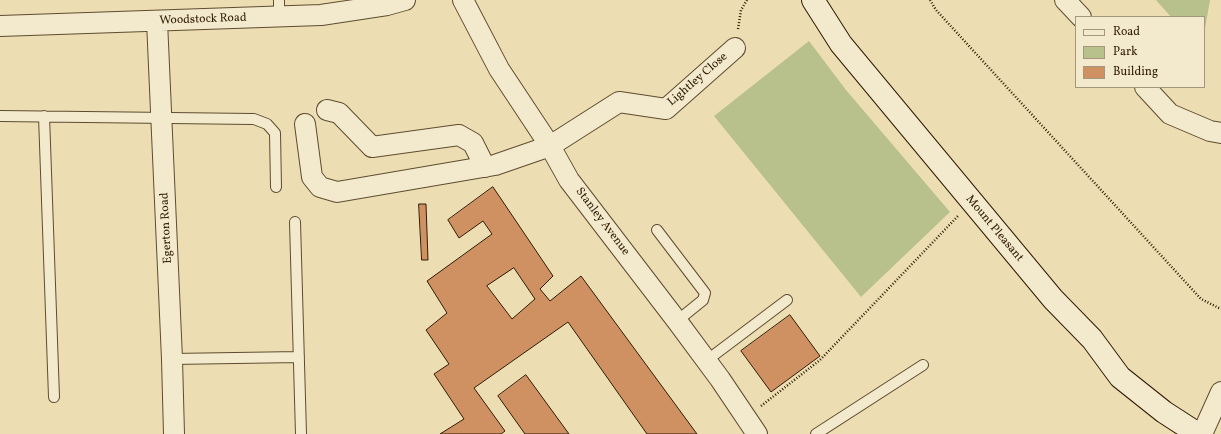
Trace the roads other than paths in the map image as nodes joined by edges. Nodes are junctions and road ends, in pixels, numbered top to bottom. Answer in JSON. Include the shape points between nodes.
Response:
{"nodes":[{"id":1,"x":463,"y":0,"type":"edge"},
{"id":2,"x":813,"y":0,"type":"edge"},
{"id":3,"x":1065,"y":0,"type":"edge"},
{"id":4,"x":393,"y":2,"type":"edge"},
{"id":5,"x":279,"y":8,"type":"edge"},
{"id":6,"x":1080,"y":16,"type":"edge"},
{"id":7,"x":157,"y":21,"type":"junction"},
{"id":8,"x":0,"y":26,"type":"edge"},
{"id":9,"x":735,"y":48,"type":"road end"},
{"id":10,"x":1146,"y":88,"type":"edge"},
{"id":11,"x":327,"y":110,"type":"dead end"},
{"id":12,"x":0,"y":116,"type":"edge"},
{"id":13,"x":44,"y":116,"type":"junction"},
{"id":14,"x":162,"y":117,"type":"junction"},
{"id":15,"x":305,"y":124,"type":"dead end"},
{"id":16,"x":1221,"y":132,"type":"edge"},
{"id":17,"x":550,"y":146,"type":"junction"},
{"id":18,"x":485,"y":167,"type":"junction"},
{"id":19,"x":276,"y":187,"type":"dead end"},
{"id":20,"x":295,"y":222,"type":"dead end"},
{"id":21,"x":658,"y":230,"type":"dead end"},
{"id":22,"x":787,"y":300,"type":"dead end"},
{"id":23,"x":677,"y":321,"type":"junction"},
{"id":24,"x":299,"y":357,"type":"junction"},
{"id":25,"x":172,"y":359,"type":"junction"},
{"id":26,"x":706,"y":361,"type":"junction"},
{"id":27,"x":923,"y":366,"type":"dead end"},
{"id":28,"x":1221,"y":392,"type":"edge"},
{"id":29,"x":54,"y":397,"type":"dead end"},
{"id":30,"x":174,"y":434,"type":"edge"},
{"id":31,"x":301,"y":434,"type":"edge"},
{"id":32,"x":757,"y":434,"type":"edge"},
{"id":33,"x":816,"y":434,"type":"edge"},
{"id":34,"x":1198,"y":434,"type":"edge"},
{"id":35,"x":1202,"y":434,"type":"edge"}],
"edges":[{"from":1,"to":17,"type":"street","name":"Stanley Avenue","via":[[499,69]]},
{"from":2,"to":34,"type":"street","name":"Mount Pleasant","via":[[840,44],[1053,299],[1092,339],[1120,377],[1164,412]]},
{"from":3,"to":6,"type":"street"},
{"from":4,"to":5,"type":"street","name":"Woodstock Road","via":[[320,15]]},
{"from":5,"to":7,"type":"street","name":"Woodstock Road"},
{"from":7,"to":8,"type":"street","name":"Woodstock Road"},
{"from":7,"to":14,"type":"street","name":"Egerton Road"},
{"from":9,"to":17,"type":"street","name":"Lightley Close","via":[[666,109],[619,102]]},
{"from":10,"to":16,"type":"street","via":[[1170,114],[1210,131]]},
{"from":11,"to":18,"type":"street","via":[[339,113],[372,147],[459,135],[473,143]]},
{"from":12,"to":13,"type":"lane"},
{"from":13,"to":14,"type":"lane"},
{"from":13,"to":29,"type":"lane"},
{"from":14,"to":19,"type":"lane","via":[[254,119],[267,124],[275,133]]},
{"from":14,"to":25,"type":"street","name":"Egerton Road"},
{"from":15,"to":18,"type":"street","name":"Lightley Close","via":[[312,177],[320,187],[337,192]]},
{"from":17,"to":18,"type":"street","name":"Lightley Close"},
{"from":17,"to":23,"type":"street","name":"Stanley Avenue","via":[[569,180]]},
{"from":20,"to":24,"type":"lane"},
{"from":21,"to":23,"type":"lane","via":[[705,294],[703,300]]},
{"from":22,"to":26,"type":"lane"},
{"from":23,"to":26,"type":"street","name":"Stanley Avenue"},
{"from":24,"to":25,"type":"lane"},
{"from":24,"to":31,"type":"lane"},
{"from":25,"to":30,"type":"street","name":"Egerton Road"},
{"from":26,"to":32,"type":"street","name":"Stanley Avenue"},
{"from":27,"to":33,"type":"lane"},
{"from":28,"to":35,"type":"street"}]}
